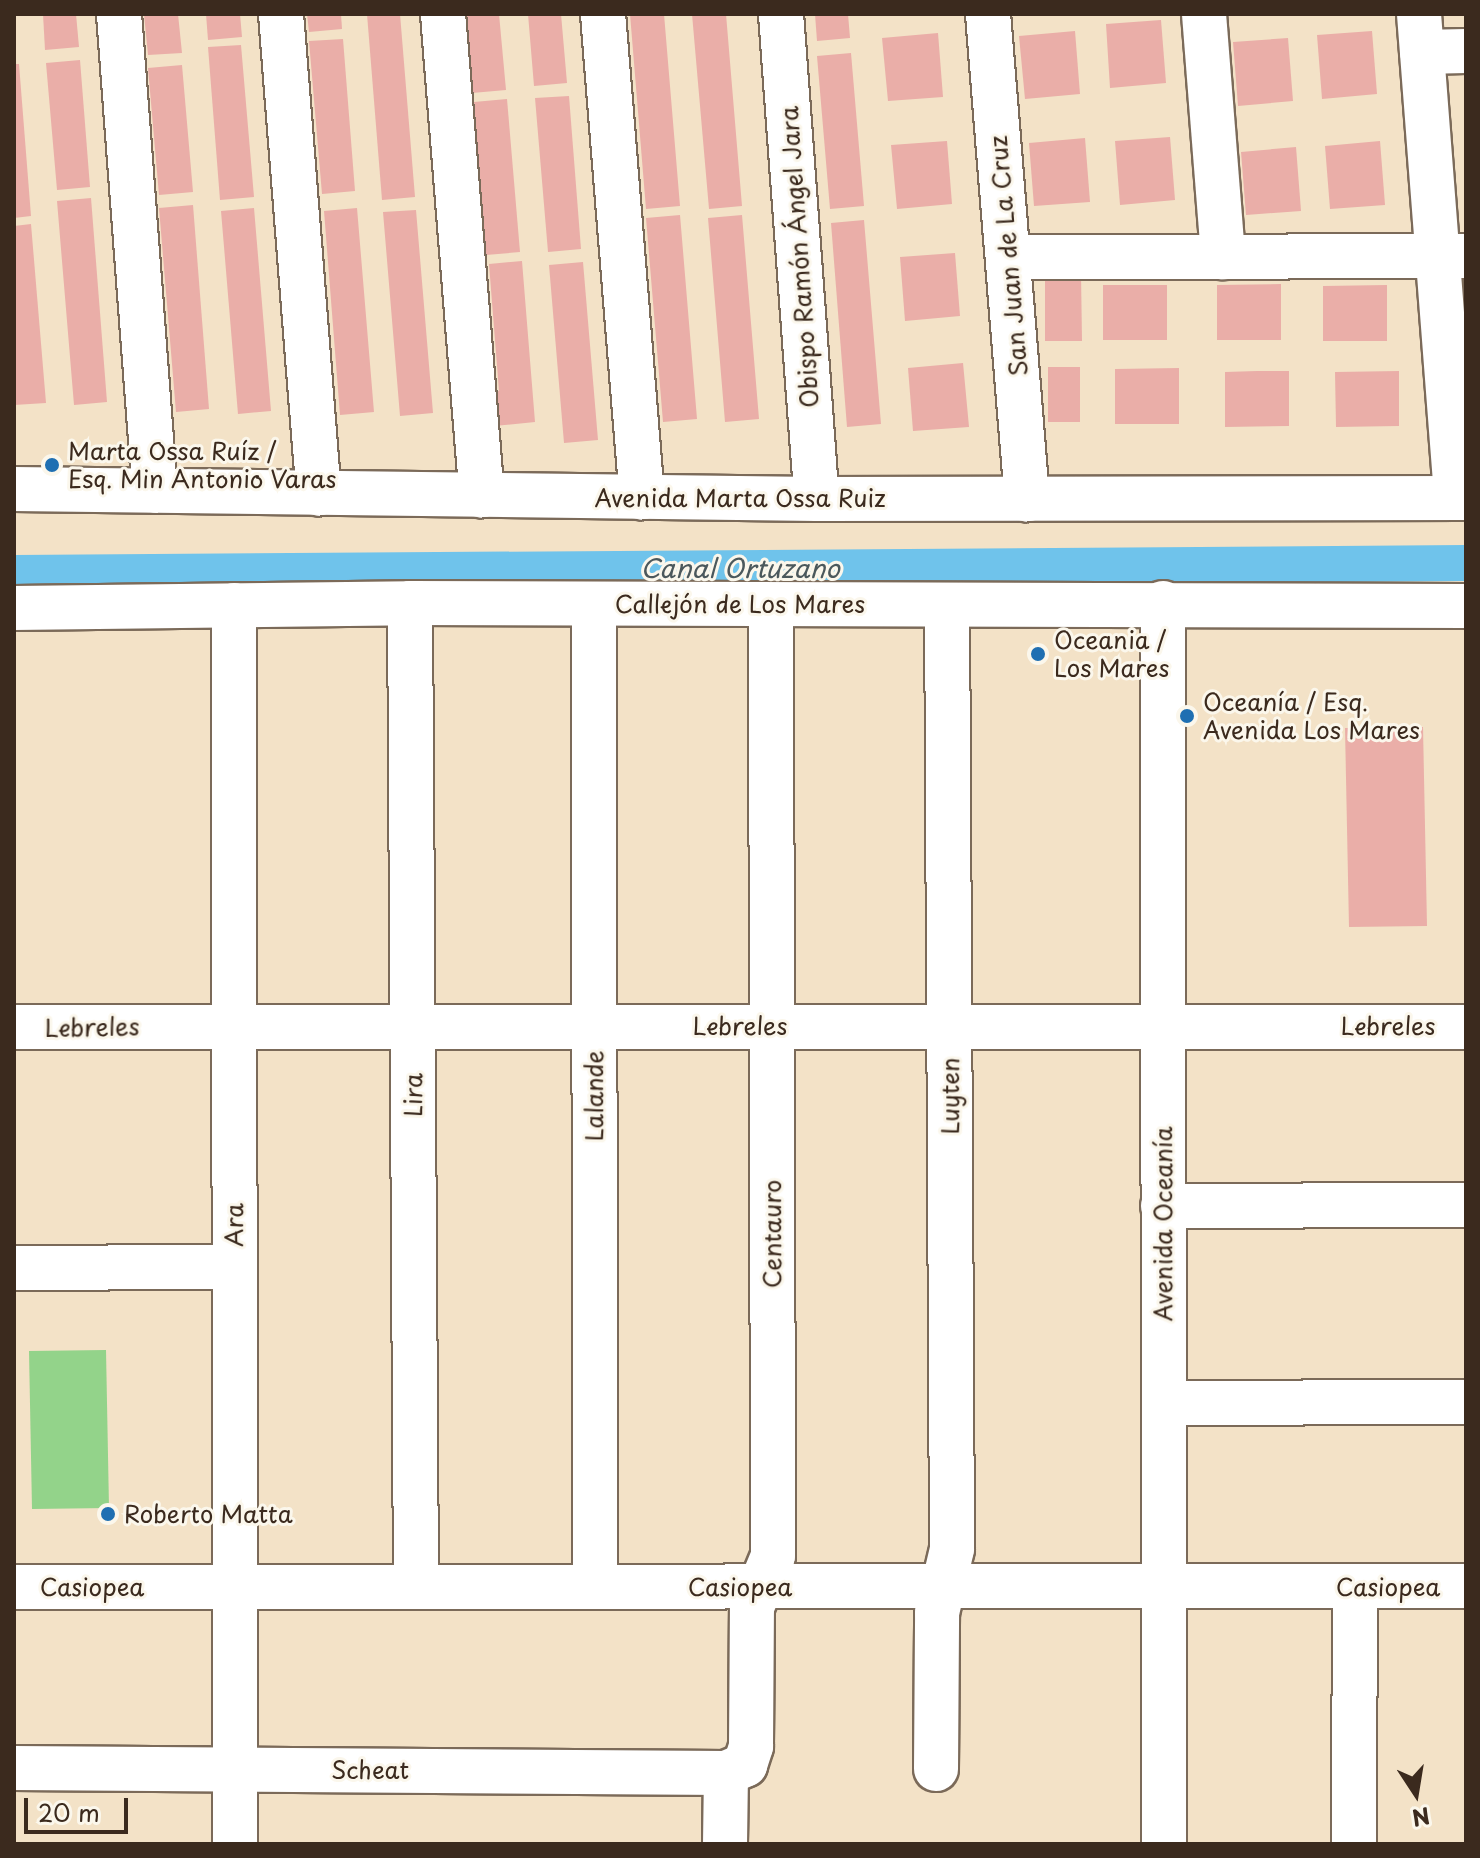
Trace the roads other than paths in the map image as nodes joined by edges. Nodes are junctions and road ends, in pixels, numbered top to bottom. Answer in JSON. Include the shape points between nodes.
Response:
{"nodes":[{"id":1,"x":119,"y":14,"type":"edge"},
{"id":2,"x":281,"y":14,"type":"edge"},
{"id":3,"x":443,"y":14,"type":"edge"},
{"id":4,"x":603,"y":14,"type":"edge"},
{"id":5,"x":781,"y":14,"type":"edge"},
{"id":6,"x":988,"y":14,"type":"edge"},
{"id":7,"x":1204,"y":14,"type":"edge"},
{"id":8,"x":1420,"y":33,"type":"edge"},
{"id":9,"x":1466,"y":51,"type":"edge"},
{"id":10,"x":1452,"y":256,"type":"edge"},
{"id":11,"x":1008,"y":257,"type":"junction"},
{"id":12,"x":1223,"y":257,"type":"junction"},
{"id":13,"x":14,"y":489,"type":"edge"},
{"id":14,"x":155,"y":491,"type":"junction"},
{"id":15,"x":319,"y":493,"type":"junction"},
{"id":16,"x":482,"y":495,"type":"junction"},
{"id":17,"x":642,"y":497,"type":"junction"},
{"id":18,"x":1461,"y":498,"type":"edge"},
{"id":19,"x":817,"y":499,"type":"junction"},
{"id":20,"x":1027,"y":499,"type":"junction"},
{"id":21,"x":410,"y":603,"type":"junction"},
{"id":22,"x":1163,"y":603,"type":"junction"},
{"id":23,"x":594,"y":604,"type":"junction"},
{"id":24,"x":234,"y":605,"type":"junction"},
{"id":25,"x":771,"y":605,"type":"junction"},
{"id":26,"x":947,"y":605,"type":"junction"},
{"id":27,"x":1466,"y":606,"type":"edge"},
{"id":28,"x":14,"y":608,"type":"edge"},
{"id":29,"x":234,"y":1025,"type":"junction"},
{"id":30,"x":413,"y":1026,"type":"junction"},
{"id":31,"x":594,"y":1026,"type":"junction"},
{"id":32,"x":772,"y":1026,"type":"junction"},
{"id":33,"x":950,"y":1026,"type":"junction"},
{"id":34,"x":1163,"y":1026,"type":"junction"},
{"id":35,"x":14,"y":1027,"type":"edge"},
{"id":36,"x":1466,"y":1027,"type":"edge"},
{"id":37,"x":1466,"y":1205,"type":"edge"},
{"id":38,"x":1163,"y":1206,"type":"junction"},
{"id":39,"x":234,"y":1267,"type":"junction"},
{"id":40,"x":14,"y":1268,"type":"edge"},
{"id":41,"x":1466,"y":1402,"type":"edge"},
{"id":42,"x":1164,"y":1403,"type":"junction"},
{"id":43,"x":1466,"y":1586,"type":"edge"},
{"id":44,"x":14,"y":1587,"type":"edge"},
{"id":45,"x":234,"y":1587,"type":"junction"},
{"id":46,"x":416,"y":1587,"type":"junction"},
{"id":47,"x":595,"y":1587,"type":"junction"},
{"id":48,"x":762,"y":1587,"type":"junction"},
{"id":49,"x":945,"y":1587,"type":"junction"},
{"id":50,"x":1164,"y":1587,"type":"junction"},
{"id":51,"x":1355,"y":1587,"type":"junction"},
{"id":52,"x":14,"y":1768,"type":"edge"},
{"id":53,"x":936,"y":1769,"type":"dead end"},
{"id":54,"x":235,"y":1770,"type":"junction"},
{"id":55,"x":726,"y":1773,"type":"junction"},
{"id":56,"x":235,"y":1844,"type":"edge"},
{"id":57,"x":725,"y":1844,"type":"edge"},
{"id":58,"x":1164,"y":1844,"type":"edge"},
{"id":59,"x":1354,"y":1844,"type":"edge"}],
"edges":[{"from":1,"to":14,"type":"street"},
{"from":2,"to":15,"type":"street"},
{"from":3,"to":16,"type":"street"},
{"from":4,"to":17,"type":"street"},
{"from":5,"to":19,"type":"street","name":"Obispo Ramón Ángel Jara"},
{"from":6,"to":11,"type":"street","name":"San Juan de La Cruz"},
{"from":7,"to":12,"type":"street"},
{"from":8,"to":9,"type":"street"},
{"from":8,"to":10,"type":"street"},
{"from":10,"to":12,"type":"street"},
{"from":10,"to":18,"type":"street"},
{"from":11,"to":12,"type":"street"},
{"from":11,"to":20,"type":"street","name":"San Juan de La Cruz"},
{"from":13,"to":14,"type":"street","name":"Avenida Marta Ossa Ruiz"},
{"from":14,"to":15,"type":"street","name":"Avenida Marta Ossa Ruiz"},
{"from":15,"to":16,"type":"street","name":"Avenida Marta Ossa Ruiz"},
{"from":16,"to":17,"type":"street","name":"Avenida Marta Ossa Ruiz"},
{"from":17,"to":19,"type":"street","name":"Avenida Marta Ossa Ruiz"},
{"from":18,"to":20,"type":"street","name":"Avenida Marta Ossa Ruiz"},
{"from":19,"to":20,"type":"street","name":"Avenida Marta Ossa Ruiz"},
{"from":21,"to":23,"type":"street","name":"Callejón de Los Mares"},
{"from":21,"to":24,"type":"street","name":"Callejón de Los Mares"},
{"from":21,"to":30,"type":"street","name":"Lira"},
{"from":22,"to":26,"type":"street","name":"Callejón de Los Mares"},
{"from":22,"to":27,"type":"street","name":"Callejón de Los Mares"},
{"from":22,"to":34,"type":"street","name":"Avenida Oceanía"},
{"from":23,"to":25,"type":"street","name":"Callejón de Los Mares"},
{"from":23,"to":31,"type":"street","name":"Lalande"},
{"from":24,"to":28,"type":"street","name":"Callejón de Los Mares"},
{"from":24,"to":29,"type":"street","name":"Ara"},
{"from":25,"to":26,"type":"street","name":"Callejón de Los Mares"},
{"from":25,"to":32,"type":"street","name":"Centauro"},
{"from":26,"to":33,"type":"street","name":"Luyten"},
{"from":29,"to":30,"type":"street","name":"Lebreles"},
{"from":29,"to":35,"type":"street","name":"Lebreles"},
{"from":29,"to":39,"type":"street","name":"Ara"},
{"from":30,"to":31,"type":"street","name":"Lebreles"},
{"from":30,"to":46,"type":"street","name":"Lira"},
{"from":31,"to":32,"type":"street","name":"Lebreles"},
{"from":31,"to":47,"type":"street","name":"Lalande"},
{"from":32,"to":33,"type":"street","name":"Lebreles"},
{"from":32,"to":48,"type":"street","name":"Centauro","via":[[773,1556]]},
{"from":33,"to":34,"type":"street","name":"Lebreles"},
{"from":33,"to":49,"type":"street","name":"Luyten","via":[[952,1549]]},
{"from":34,"to":36,"type":"street","name":"Lebreles"},
{"from":34,"to":38,"type":"street","name":"Avenida Oceanía"},
{"from":37,"to":38,"type":"street"},
{"from":38,"to":42,"type":"street","name":"Avenida Oceanía"},
{"from":39,"to":40,"type":"street"},
{"from":39,"to":45,"type":"street","name":"Ara"},
{"from":41,"to":42,"type":"street"},
{"from":42,"to":50,"type":"street","name":"Avenida Oceanía"},
{"from":43,"to":51,"type":"street","name":"Casiopea"},
{"from":44,"to":45,"type":"street","name":"Casiopea"},
{"from":45,"to":46,"type":"street","name":"Casiopea"},
{"from":45,"to":54,"type":"street","name":"Ara"},
{"from":46,"to":47,"type":"street","name":"Casiopea"},
{"from":47,"to":48,"type":"street","name":"Casiopea"},
{"from":48,"to":49,"type":"street","name":"Casiopea"},
{"from":48,"to":55,"type":"street","name":"Centauro","via":[[752,1607],[750,1756],[736,1771]]},
{"from":49,"to":50,"type":"street","name":"Casiopea"},
{"from":49,"to":53,"type":"street","name":"Luyten","via":[[937,1613]]},
{"from":50,"to":51,"type":"street","name":"Casiopea"},
{"from":50,"to":58,"type":"street","name":"Avenida Oceanía"},
{"from":51,"to":59,"type":"street"},
{"from":52,"to":54,"type":"street","name":"Scheat"},
{"from":54,"to":55,"type":"street","name":"Scheat"},
{"from":54,"to":56,"type":"street","name":"Ara"},
{"from":55,"to":57,"type":"street"}]}
